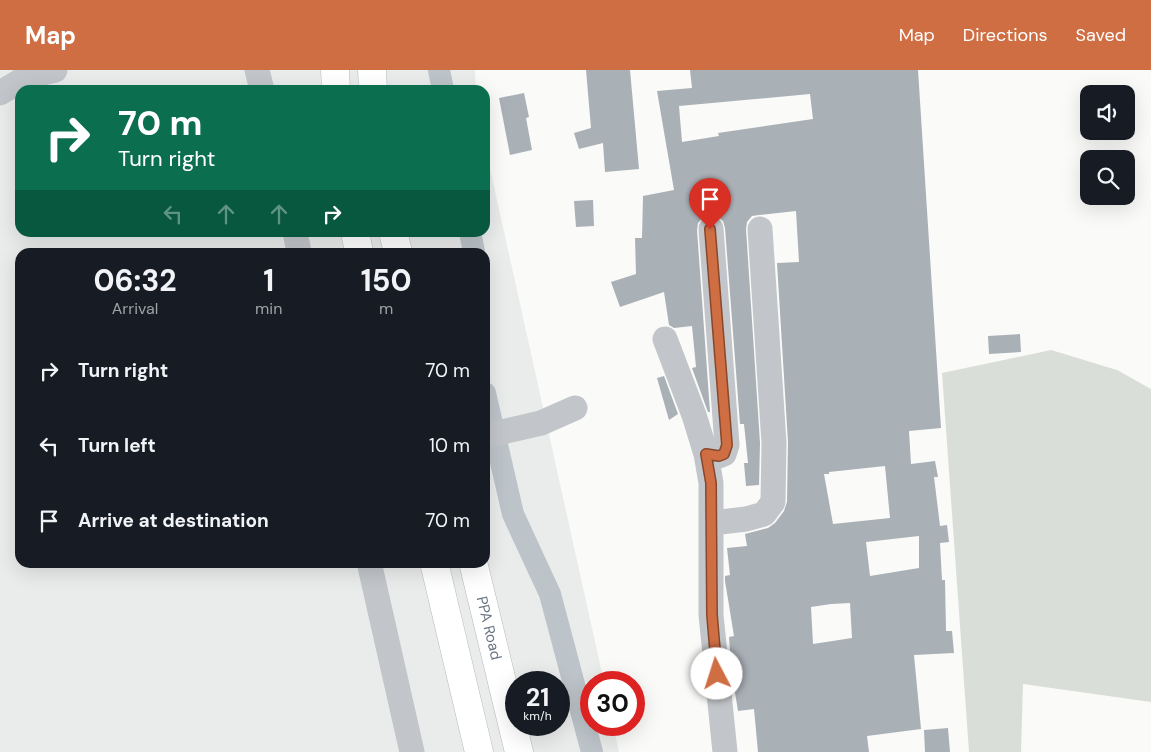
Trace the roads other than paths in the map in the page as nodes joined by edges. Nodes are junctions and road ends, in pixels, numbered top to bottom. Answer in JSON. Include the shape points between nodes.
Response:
{"nodes":[{"id":1,"x":55,"y":70,"type":"edge"},
{"id":2,"x":257,"y":70,"type":"edge"},
{"id":3,"x":335,"y":70,"type":"edge"},
{"id":4,"x":372,"y":70,"type":"edge"},
{"id":5,"x":261,"y":85,"type":"edge"},
{"id":6,"x":336,"y":85,"type":"edge"},
{"id":7,"x":373,"y":85,"type":"edge"},
{"id":8,"x":0,"y":93,"type":"edge"},
{"id":9,"x":710,"y":229,"type":"dead end"},
{"id":10,"x":760,"y":229,"type":"dead end"},
{"id":11,"x":665,"y":339,"type":"dead end"},
{"id":12,"x":575,"y":408,"type":"dead end"},
{"id":13,"x":490,"y":435,"type":"edge"},
{"id":14,"x":706,"y":454,"type":"junction"},
{"id":15,"x":712,"y":523,"type":"junction"},
{"id":16,"x":370,"y":568,"type":"edge"},
{"id":17,"x":435,"y":568,"type":"edge"},
{"id":18,"x":474,"y":568,"type":"edge"},
{"id":19,"x":412,"y":752,"type":"edge"},
{"id":20,"x":479,"y":752,"type":"edge"},
{"id":21,"x":519,"y":752,"type":"edge"},
{"id":22,"x":725,"y":752,"type":"edge"}],
"edges":[{"from":1,"to":8,"type":"street","via":[[26,77]]},
{"from":2,"to":5,"type":"street"},
{"from":3,"to":6,"type":"highway"},
{"from":4,"to":7,"type":"highway"},
{"from":9,"to":14,"type":"street","via":[[727,445],[724,454]]},
{"from":10,"to":15,"type":"street","via":[[774,442],[773,502],[764,514],[746,520]]},
{"from":11,"to":14,"type":"street"},
{"from":12,"to":13,"type":"street","via":[[541,423]]},
{"from":14,"to":15,"type":"street"},
{"from":15,"to":22,"type":"street","via":[[712,615]]},
{"from":16,"to":19,"type":"street"},
{"from":17,"to":20,"type":"highway"},
{"from":18,"to":21,"type":"highway","name":"PPA Road"}]}
